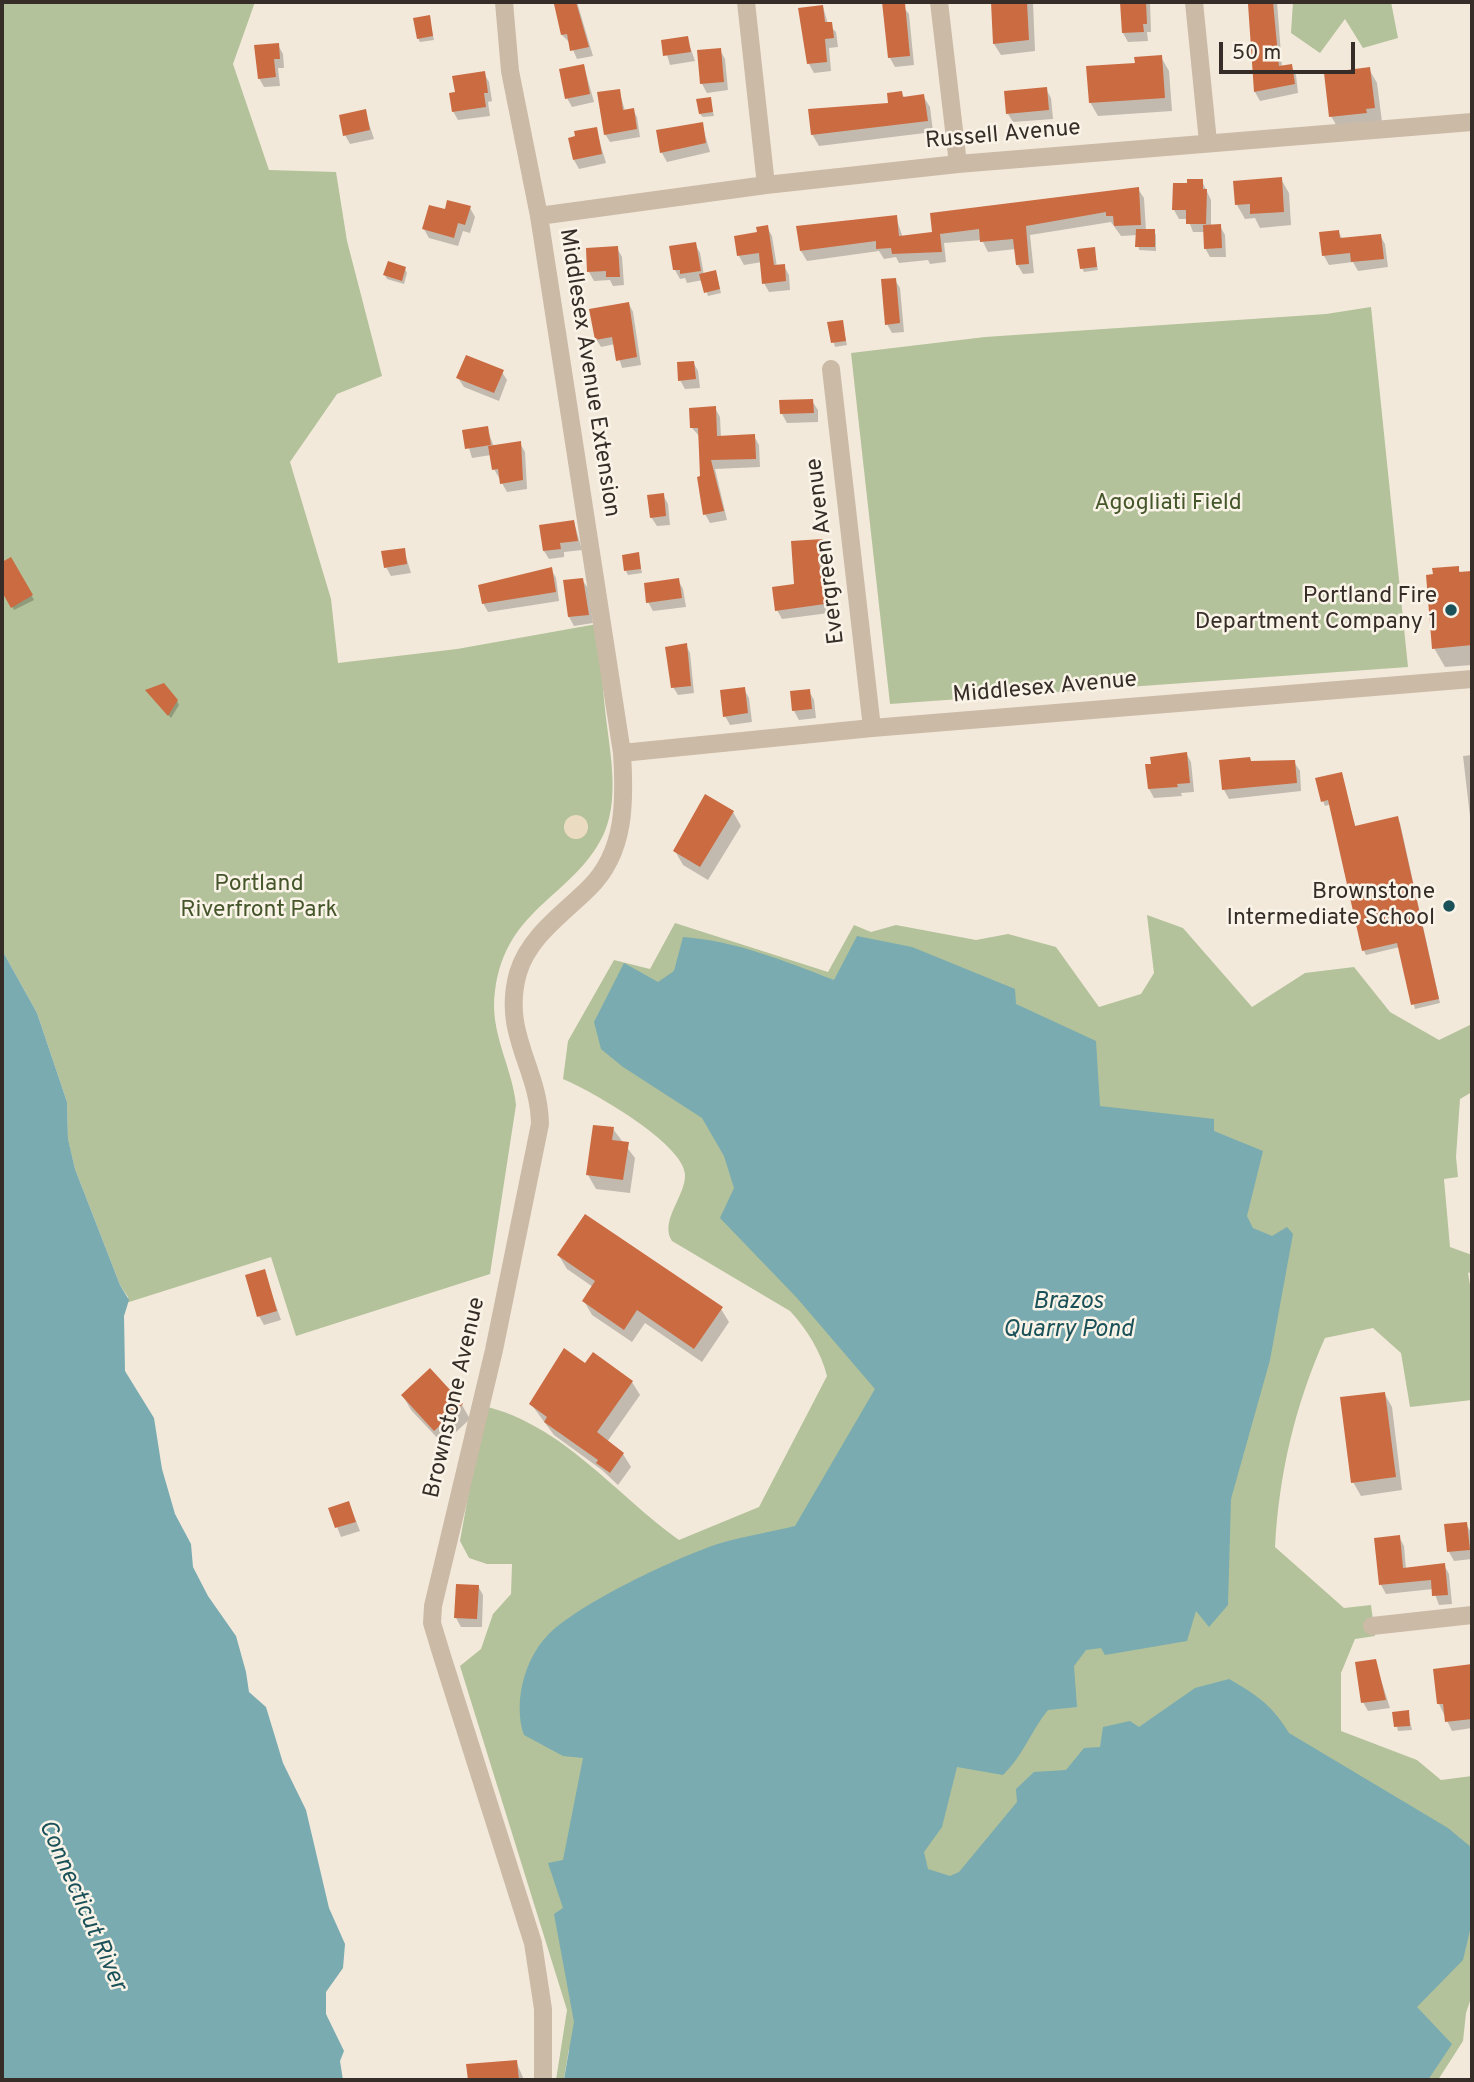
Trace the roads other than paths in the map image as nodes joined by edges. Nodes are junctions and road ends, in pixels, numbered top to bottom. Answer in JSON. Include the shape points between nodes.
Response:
{"nodes":[{"id":1,"x":505,"y":2,"type":"edge"},
{"id":2,"x":746,"y":2,"type":"edge"},
{"id":3,"x":939,"y":2,"type":"edge"},
{"id":4,"x":1194,"y":2,"type":"edge"},
{"id":5,"x":1472,"y":122,"type":"edge"},
{"id":6,"x":1208,"y":142,"type":"junction"},
{"id":7,"x":958,"y":164,"type":"junction"},
{"id":8,"x":766,"y":185,"type":"junction"},
{"id":9,"x":540,"y":216,"type":"junction"},
{"id":10,"x":831,"y":369,"type":"dead end"},
{"id":11,"x":1472,"y":679,"type":"edge"},
{"id":12,"x":872,"y":728,"type":"junction"},
{"id":13,"x":622,"y":753,"type":"junction"},
{"id":14,"x":1472,"y":1615,"type":"edge"},
{"id":15,"x":1372,"y":1626,"type":"dead end"},
{"id":16,"x":543,"y":2080,"type":"edge"}],
"edges":[{"from":1,"to":9,"type":"street","name":"Middlesex Avenue Extension","via":[[510,71]]},
{"from":2,"to":8,"type":"street"},
{"from":3,"to":7,"type":"street"},
{"from":4,"to":6,"type":"street"},
{"from":5,"to":6,"type":"street","name":"Russell Avenue"},
{"from":6,"to":7,"type":"street","name":"Russell Avenue"},
{"from":7,"to":8,"type":"street","name":"Russell Avenue"},
{"from":8,"to":9,"type":"street","name":"Russell Avenue"},
{"from":9,"to":13,"type":"street","name":"Middlesex Avenue Extension"},
{"from":10,"to":12,"type":"street","name":"Evergreen Avenue"},
{"from":11,"to":12,"type":"street","name":"Middlesex Avenue"},
{"from":12,"to":13,"type":"street","name":"Middlesex Avenue"},
{"from":13,"to":16,"type":"street","name":"Brownstone Avenue","via":[[625,800],[610,858],[596,881],[544,931],[518,973],[514,1027],[538,1096],[540,1124],[494,1350],[433,1606],[432,1623],[533,1943],[543,2010]]},
{"from":14,"to":15,"type":"street"}]}
